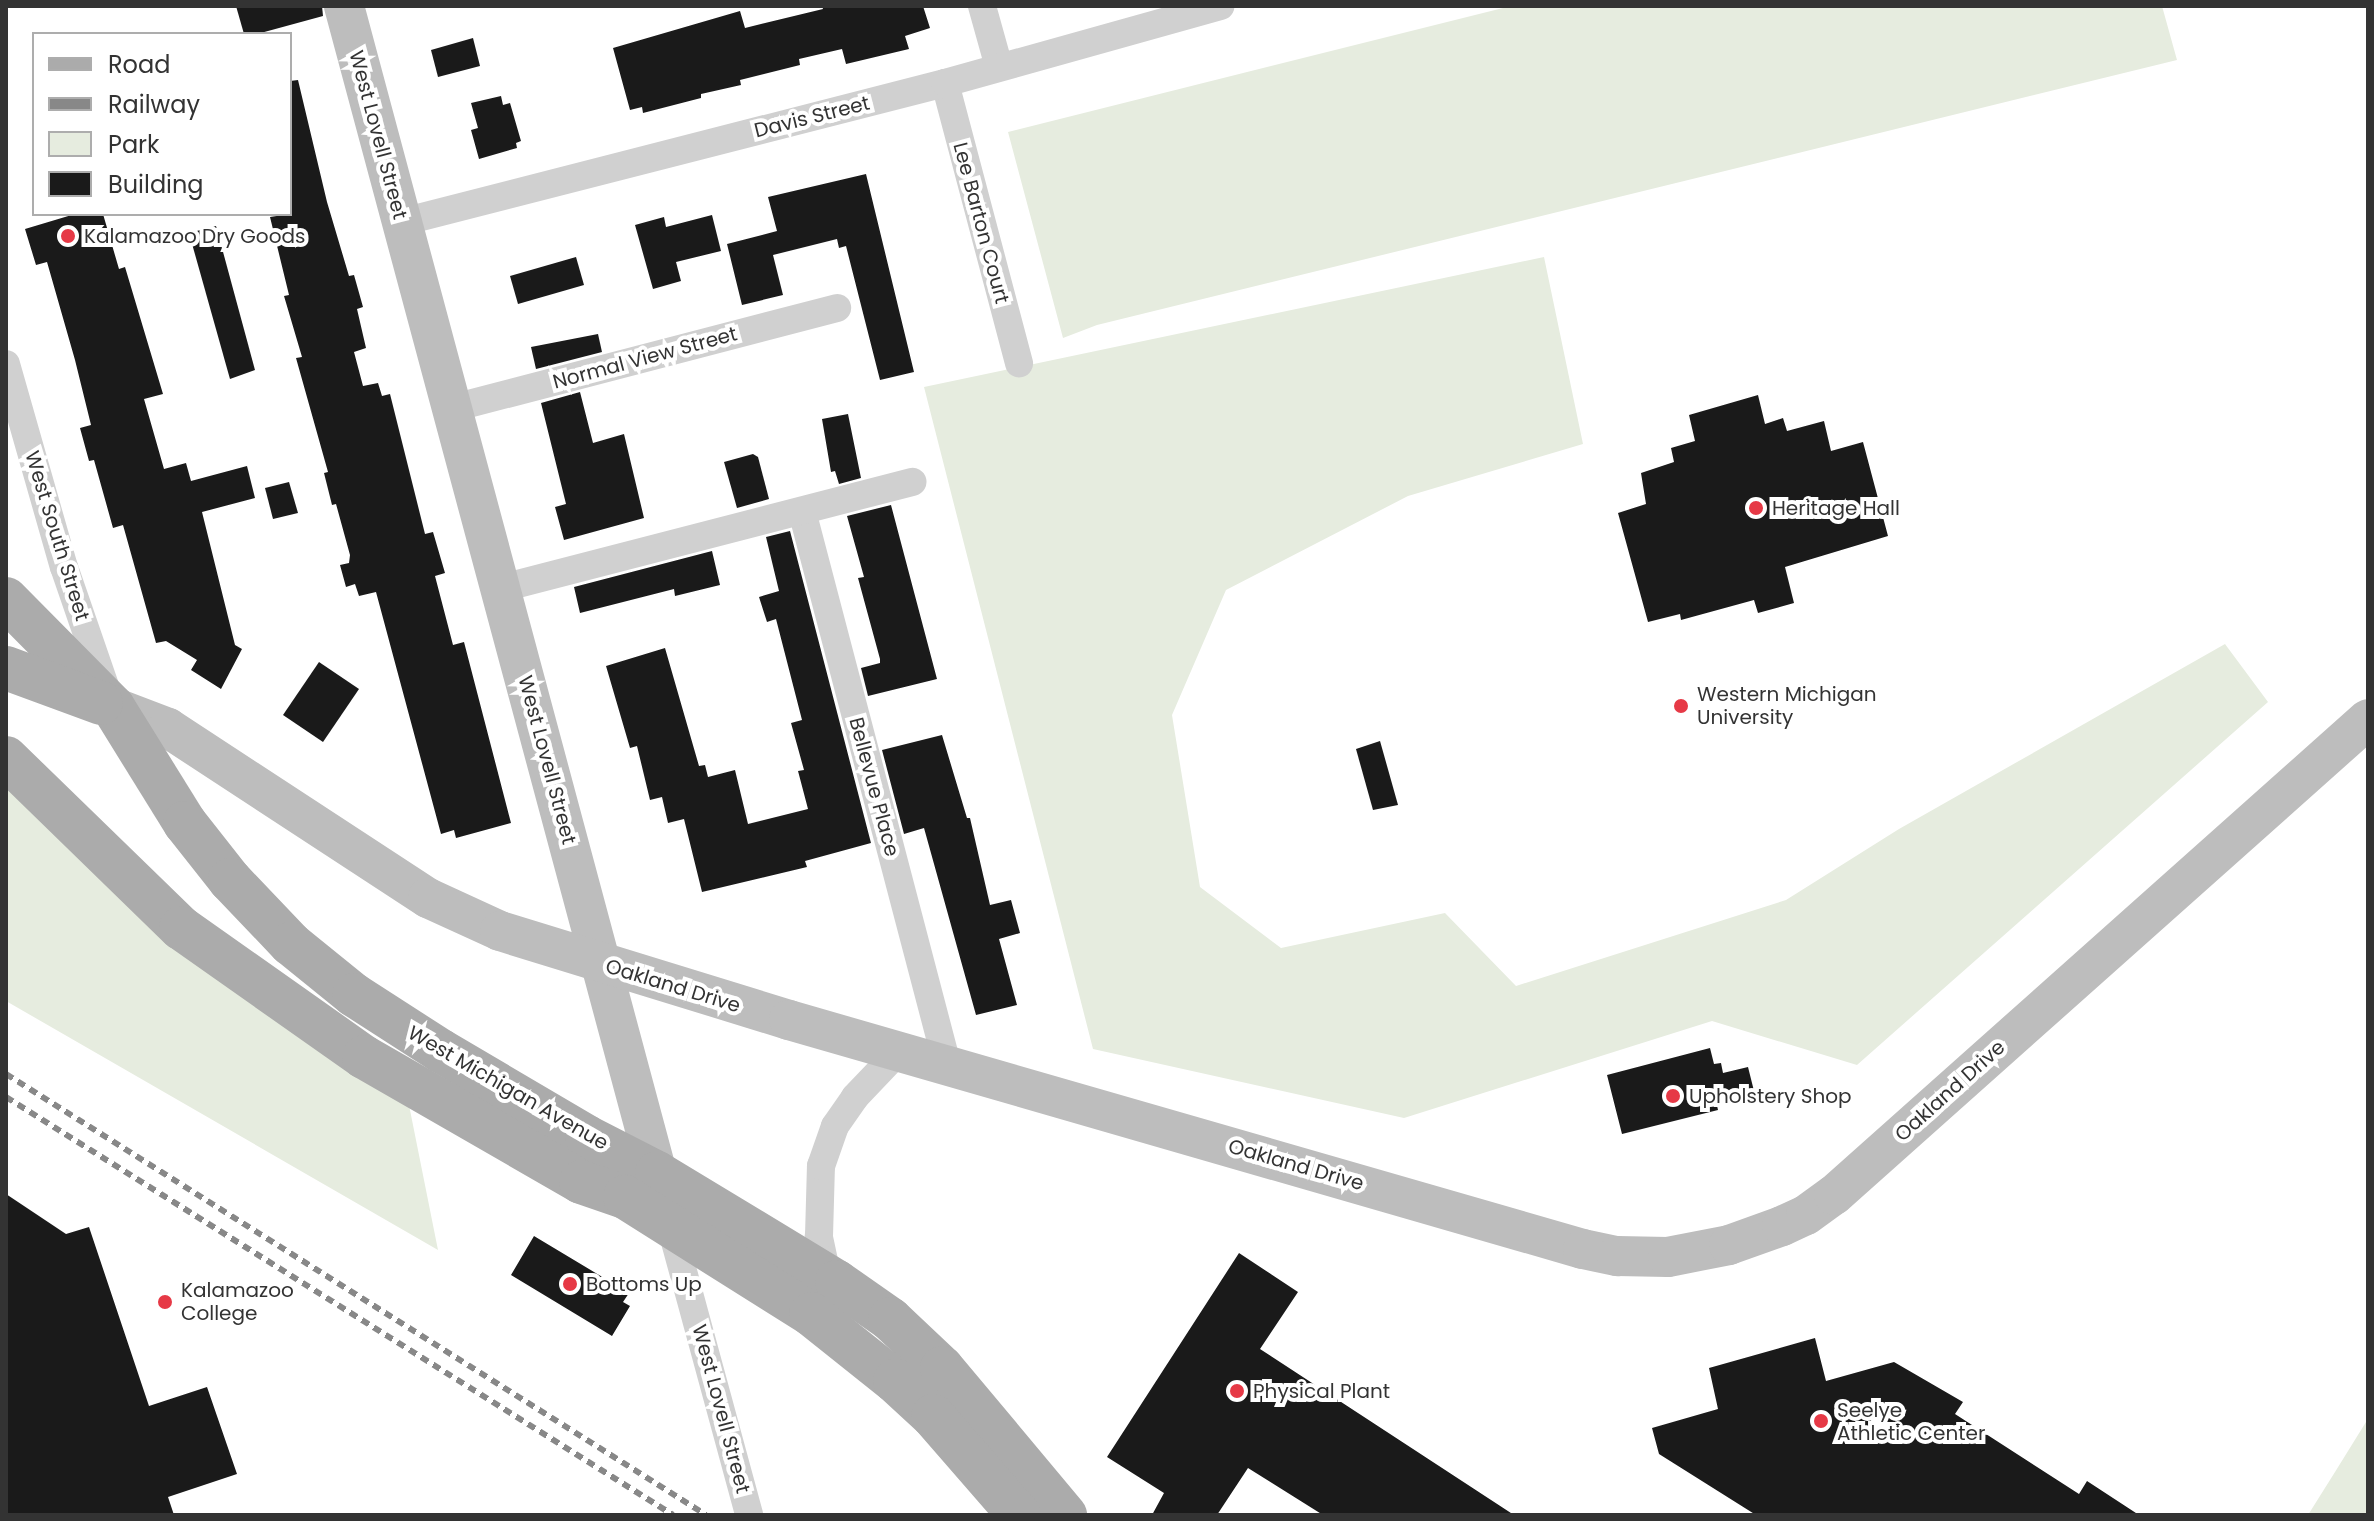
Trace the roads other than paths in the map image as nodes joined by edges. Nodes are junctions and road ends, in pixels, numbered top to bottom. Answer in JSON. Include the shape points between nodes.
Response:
{"nodes":[{"id":1,"x":344,"y":6,"type":"edge"},
{"id":2,"x":982,"y":6,"type":"edge"},
{"id":3,"x":1220,"y":6,"type":"edge"},
{"id":4,"x":999,"y":67,"type":"junction"},
{"id":5,"x":945,"y":83,"type":"junction"},
{"id":6,"x":402,"y":222,"type":"junction"},
{"id":7,"x":837,"y":308,"type":"dead end"},
{"id":8,"x":1019,"y":363,"type":"dead end"},
{"id":9,"x":6,"y":364,"type":"edge"},
{"id":10,"x":453,"y":408,"type":"junction"},
{"id":11,"x":913,"y":482,"type":"dead end"},
{"id":12,"x":802,"y":511,"type":"junction"},
{"id":13,"x":502,"y":588,"type":"junction"},
{"id":14,"x":6,"y":599,"type":"edge"},
{"id":15,"x":6,"y":668,"type":"edge"},
{"id":16,"x":113,"y":707,"type":"junction"},
{"id":17,"x":2368,"y":719,"type":"edge"},
{"id":18,"x":6,"y":758,"type":"edge"},
{"id":19,"x":601,"y":965,"type":"junction"},
{"id":20,"x":898,"y":1052,"type":"junction"},
{"id":21,"x":947,"y":1064,"type":"junction"},
{"id":22,"x":657,"y":1173,"type":"junction"},
{"id":23,"x":671,"y":1227,"type":"junction"},
{"id":24,"x":819,"y":1295,"type":"junction"},
{"id":25,"x":749,"y":1515,"type":"edge"},
{"id":26,"x":1019,"y":1515,"type":"edge"},
{"id":27,"x":1065,"y":1515,"type":"edge"}],
"edges":[{"from":1,"to":6,"type":"main road","name":"West Lovell Street"},
{"from":2,"to":4,"type":"street"},
{"from":3,"to":4,"type":"street","name":"Davis Street"},
{"from":4,"to":5,"type":"street","name":"Davis Street"},
{"from":5,"to":6,"type":"street","name":"Davis Street"},
{"from":5,"to":8,"type":"street","name":"Lee Barton Court"},
{"from":6,"to":10,"type":"main road","name":"West Lovell Street"},
{"from":7,"to":10,"type":"street","name":"Normal View Street"},
{"from":9,"to":16,"type":"street","name":"West South Street","via":[[64,567]]},
{"from":10,"to":13,"type":"main road","name":"West Lovell Street"},
{"from":11,"to":12,"type":"street"},
{"from":12,"to":13,"type":"street"},
{"from":12,"to":21,"type":"street","name":"Bellevue Place"},
{"from":13,"to":19,"type":"main road","name":"West Lovell Street"},
{"from":14,"to":16,"type":"main road","name":"West Michigan Avenue"},
{"from":15,"to":16,"type":"main road"},
{"from":16,"to":19,"type":"main road","name":"Oakland Drive","via":[[168,728],[428,898],[500,931]]},
{"from":16,"to":22,"type":"main road","name":"West Michigan Avenue","via":[[185,823],[291,944],[354,995],[441,1051]]},
{"from":17,"to":21,"type":"main road","name":"Oakland Drive","via":[[1834,1195],[1806,1215],[1729,1245],[1668,1257],[1583,1249]]},
{"from":18,"to":23,"type":"main road","name":"West Michigan Avenue","via":[[181,928],[220,956],[364,1057],[581,1182],[625,1197]]},
{"from":19,"to":20,"type":"main road","name":"Oakland Drive"},
{"from":19,"to":22,"type":"main road","name":"West Lovell Street"},
{"from":20,"to":21,"type":"main road","name":"Oakland Drive"},
{"from":20,"to":24,"type":"street","via":[[835,1126],[821,1166]]},
{"from":22,"to":23,"type":"main road","name":"West Lovell Street"},
{"from":22,"to":24,"type":"main road","name":"West Michigan Avenue"},
{"from":23,"to":24,"type":"main road","name":"West Michigan Avenue"},
{"from":23,"to":25,"type":"street","name":"West Lovell Street"},
{"from":24,"to":26,"type":"main road","name":"West Michigan Avenue"},
{"from":24,"to":27,"type":"main road","name":"West Michigan Avenue","via":[[890,1319],[942,1368]]}]}
